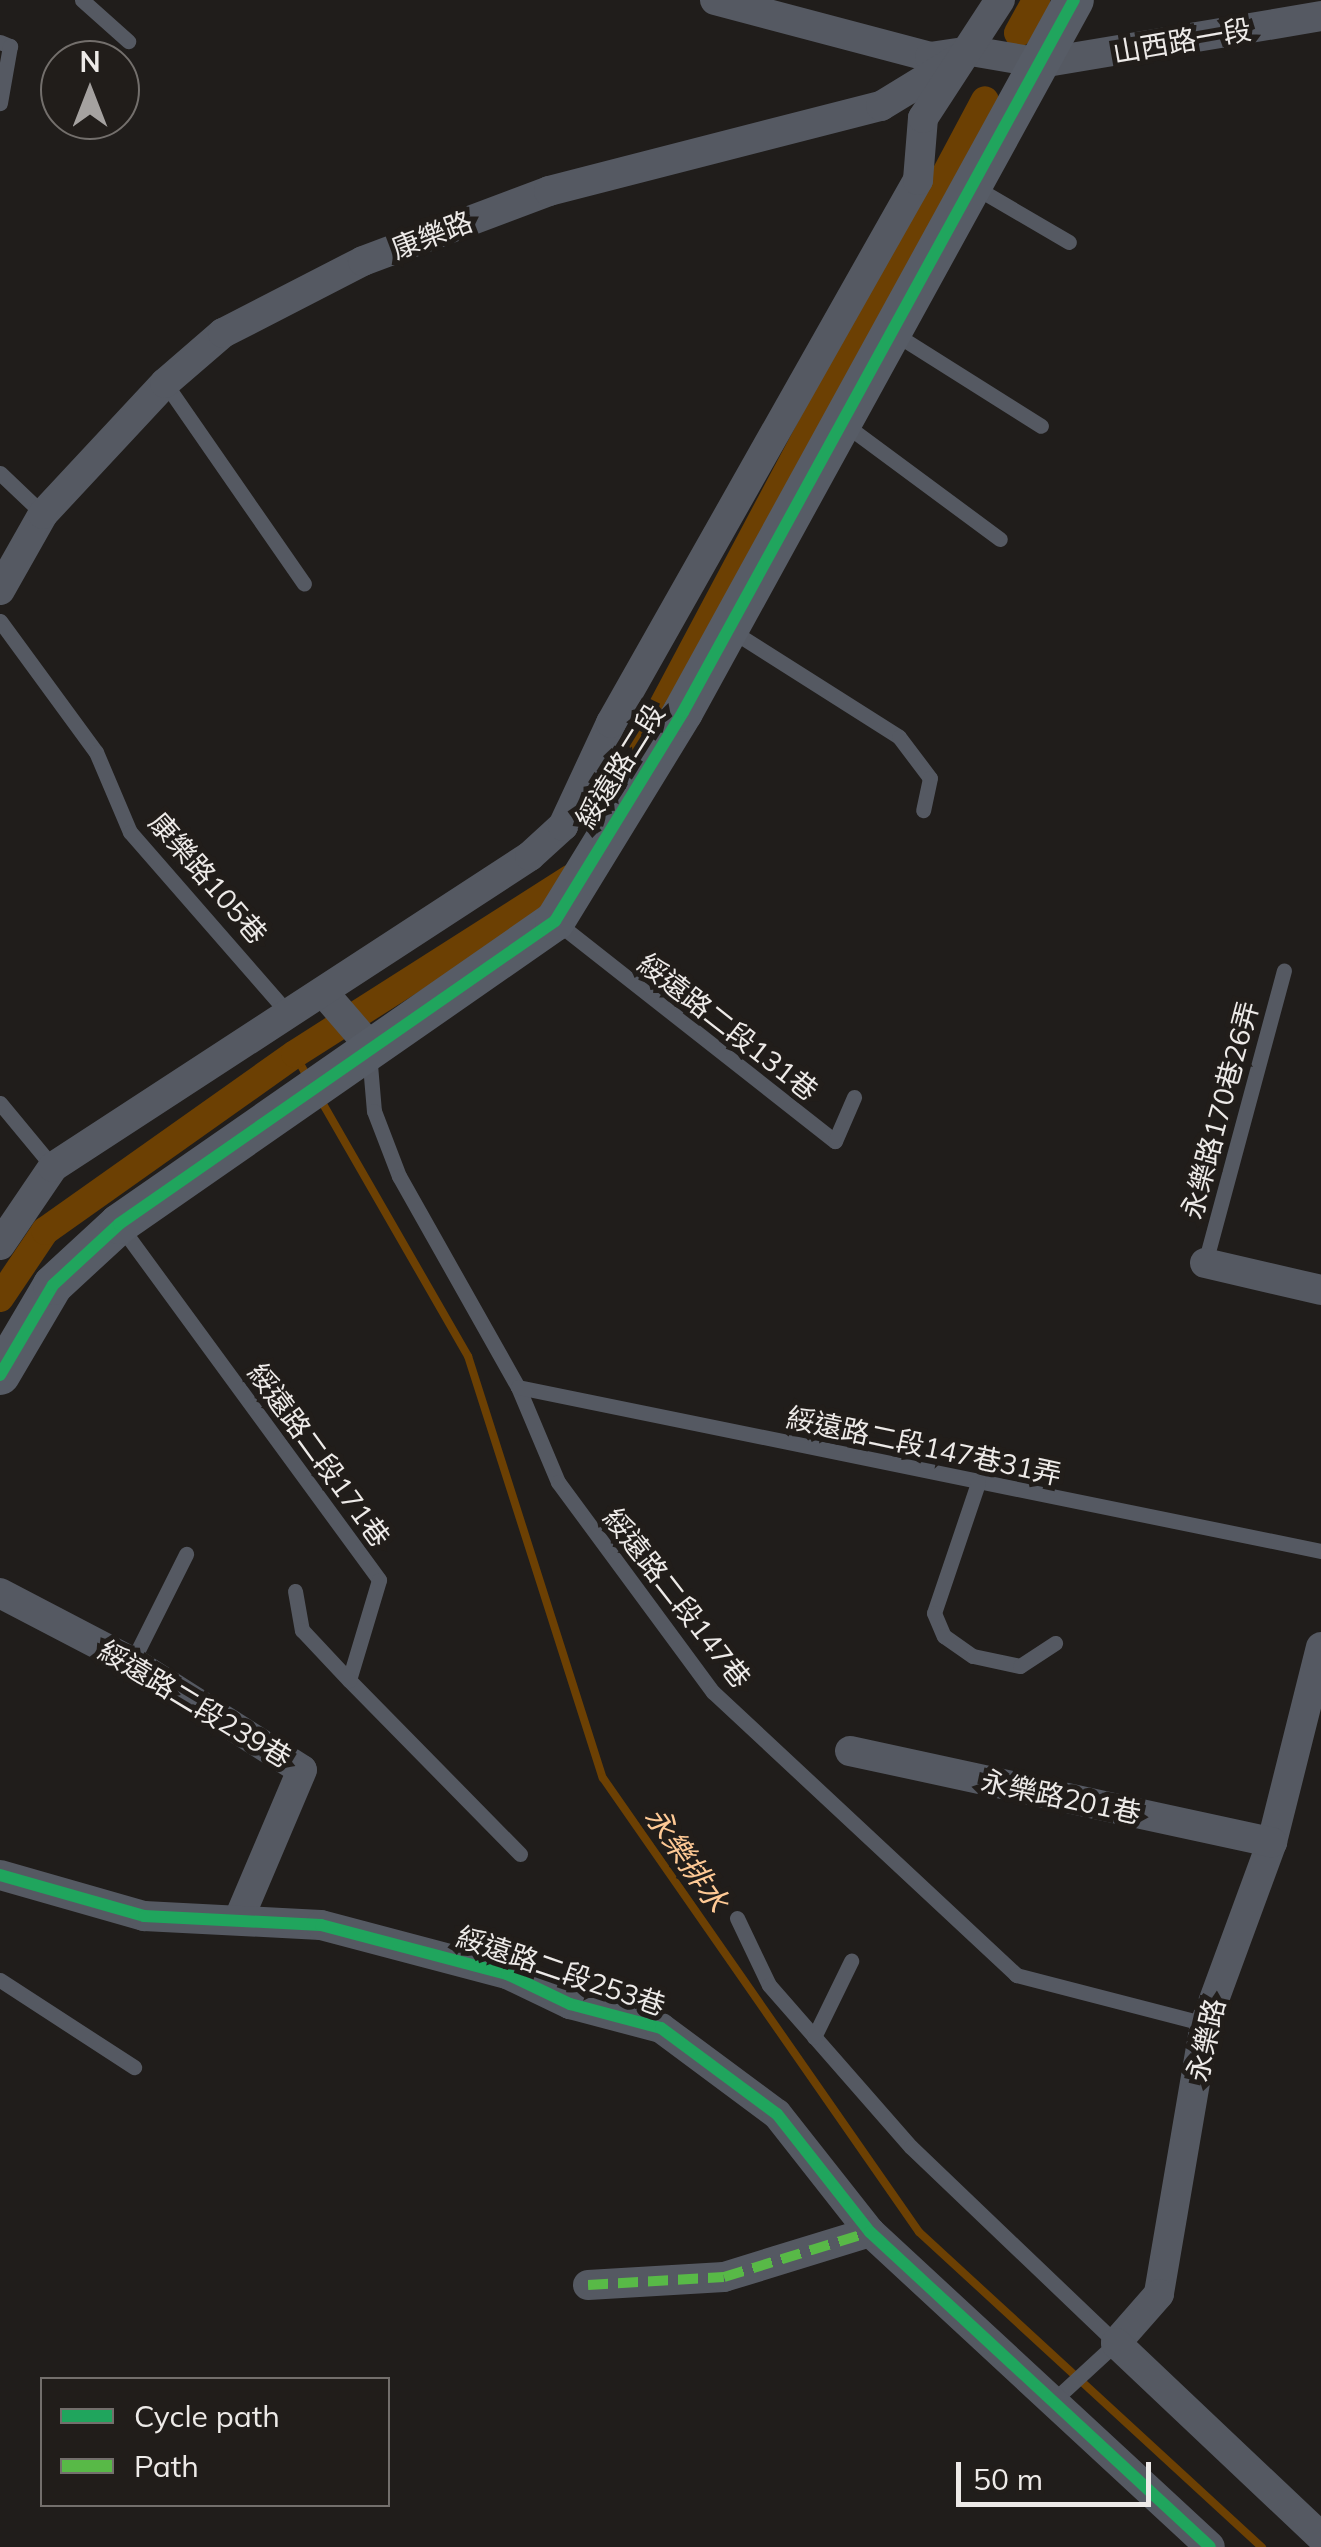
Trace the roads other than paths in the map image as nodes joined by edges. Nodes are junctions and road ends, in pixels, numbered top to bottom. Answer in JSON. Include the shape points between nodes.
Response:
{"nodes":[{"id":1,"x":82,"y":0,"type":"edge"},
{"id":2,"x":714,"y":0,"type":"edge"},
{"id":3,"x":1000,"y":0,"type":"edge"},
{"id":4,"x":1074,"y":0,"type":"edge"},
{"id":5,"x":1321,"y":16,"type":"edge"},
{"id":6,"x":128,"y":40,"type":"dead end"},
{"id":7,"x":0,"y":42,"type":"edge"},
{"id":8,"x":971,"y":51,"type":"junction"},
{"id":9,"x":1042,"y":63,"type":"junction"},
{"id":10,"x":0,"y":103,"type":"edge"},
{"id":11,"x":971,"y":186,"type":"junction"},
{"id":12,"x":1069,"y":242,"type":"dead end"},
{"id":13,"x":892,"y":332,"type":"junction"},
{"id":14,"x":165,"y":382,"type":"junction"},
{"id":15,"x":843,"y":423,"type":"junction"},
{"id":16,"x":1042,"y":426,"type":"dead end"},
{"id":17,"x":0,"y":473,"type":"edge"},
{"id":18,"x":44,"y":514,"type":"junction"},
{"id":19,"x":1000,"y":539,"type":"dead end"},
{"id":20,"x":304,"y":584,"type":"dead end"},
{"id":21,"x":0,"y":590,"type":"edge"},
{"id":22,"x":0,"y":621,"type":"edge"},
{"id":23,"x":729,"y":630,"type":"junction"},
{"id":24,"x":923,"y":810,"type":"dead end"},
{"id":25,"x":555,"y":921,"type":"junction"},
{"id":26,"x":1284,"y":970,"type":"dead end"},
{"id":27,"x":324,"y":993,"type":"junction"},
{"id":28,"x":290,"y":1014,"type":"junction"},
{"id":29,"x":359,"y":1052,"type":"junction"},
{"id":30,"x":854,"y":1097,"type":"dead end"},
{"id":31,"x":0,"y":1103,"type":"edge"},
{"id":32,"x":53,"y":1167,"type":"junction"},
{"id":33,"x":119,"y":1224,"type":"junction"},
{"id":34,"x":0,"y":1244,"type":"edge"},
{"id":35,"x":1205,"y":1263,"type":"joint"},
{"id":36,"x":1321,"y":1290,"type":"edge"},
{"id":37,"x":0,"y":1375,"type":"edge"},
{"id":38,"x":518,"y":1387,"type":"junction"},
{"id":39,"x":978,"y":1483,"type":"junction"},
{"id":40,"x":1321,"y":1551,"type":"edge"},
{"id":41,"x":186,"y":1554,"type":"dead end"},
{"id":42,"x":295,"y":1591,"type":"dead end"},
{"id":43,"x":0,"y":1594,"type":"edge"},
{"id":44,"x":1055,"y":1643,"type":"dead end"},
{"id":45,"x":1321,"y":1647,"type":"edge"},
{"id":46,"x":132,"y":1662,"type":"junction"},
{"id":47,"x":349,"y":1680,"type":"junction"},
{"id":48,"x":850,"y":1752,"type":"dead end"},
{"id":49,"x":1272,"y":1842,"type":"junction"},
{"id":50,"x":520,"y":1854,"type":"dead end"},
{"id":51,"x":0,"y":1876,"type":"edge"},
{"id":52,"x":240,"y":1916,"type":"junction"},
{"id":53,"x":738,"y":1918,"type":"dead end"},
{"id":54,"x":851,"y":1961,"type":"dead end"},
{"id":55,"x":0,"y":1980,"type":"edge"},
{"id":56,"x":1205,"y":2024,"type":"junction"},
{"id":57,"x":814,"y":2038,"type":"junction"},
{"id":58,"x":134,"y":2068,"type":"dead end"},
{"id":59,"x":870,"y":2232,"type":"junction"},
{"id":60,"x":588,"y":2285,"type":"dead end"},
{"id":61,"x":1105,"y":2352,"type":"junction"},
{"id":62,"x":1063,"y":2393,"type":"junction"},
{"id":63,"x":1321,"y":2537,"type":"edge"},
{"id":64,"x":1210,"y":2547,"type":"edge"}],
"edges":[{"from":1,"to":6,"type":"lane"},
{"from":2,"to":8,"type":"street","name":"山西路一段","via":[[930,57]]},
{"from":3,"to":8,"type":"street","name":"綏遠路二段"},
{"from":4,"to":9,"type":"street","name":"綏遠路二段"},
{"from":5,"to":9,"type":"street","name":"山西路一段"},
{"from":7,"to":10,"type":"lane","via":[[10,46]]},
{"from":8,"to":9,"type":"street","name":"山西路一段"},
{"from":8,"to":14,"type":"street","name":"康樂路","via":[[881,106],[636,163],[363,262],[224,332]]},
{"from":8,"to":27,"type":"street","name":"綏遠路二段","via":[[923,118],[918,180],[612,723],[563,826],[530,856]]},
{"from":9,"to":11,"type":"street","name":"綏遠路二段"},
{"from":11,"to":12,"type":"lane"},
{"from":11,"to":13,"type":"street","name":"綏遠路二段"},
{"from":13,"to":15,"type":"street","name":"綏遠路二段"},
{"from":13,"to":16,"type":"lane"},
{"from":14,"to":18,"type":"street","name":"康樂路"},
{"from":14,"to":20,"type":"lane"},
{"from":15,"to":19,"type":"lane"},
{"from":15,"to":23,"type":"street","name":"綏遠路二段"},
{"from":17,"to":18,"type":"lane"},
{"from":18,"to":21,"type":"street","name":"康樂路"},
{"from":22,"to":28,"type":"lane","name":"康樂路105巷","via":[[96,752],[130,832]]},
{"from":23,"to":24,"type":"lane","via":[[899,737],[930,778]]},
{"from":23,"to":25,"type":"street","name":"綏遠路二段"},
{"from":25,"to":29,"type":"street","name":"綏遠路二段"},
{"from":25,"to":30,"type":"lane","name":"綏遠路二段131巷","via":[[835,1141]]},
{"from":26,"to":35,"type":"lane","name":"永樂路170巷26弄"},
{"from":27,"to":28,"type":"street","name":"綏遠路二段"},
{"from":27,"to":29,"type":"street"},
{"from":28,"to":32,"type":"street","name":"綏遠路二段"},
{"from":29,"to":33,"type":"street","name":"綏遠路二段"},
{"from":29,"to":38,"type":"lane","name":"綏遠路二段147巷","via":[[399,1176]]},
{"from":31,"to":32,"type":"lane"},
{"from":32,"to":34,"type":"street","name":"綏遠路二段"},
{"from":33,"to":37,"type":"street","name":"綏遠路二段","via":[[53,1285]]},
{"from":33,"to":47,"type":"lane","name":"綏遠路二段171巷","via":[[379,1580]]},
{"from":35,"to":36,"type":"street"},
{"from":38,"to":39,"type":"lane","name":"綏遠路二段147巷31弄"},
{"from":38,"to":56,"type":"lane","name":"綏遠路二段147巷","via":[[558,1482],[713,1692],[1016,1975]]},
{"from":39,"to":40,"type":"lane","name":"綏遠路二段147巷31弄"},
{"from":39,"to":44,"type":"lane","via":[[934,1612],[944,1636],[973,1656],[1020,1666]]},
{"from":41,"to":46,"type":"lane"},
{"from":42,"to":47,"type":"lane","via":[[302,1630]]},
{"from":43,"to":46,"type":"street","name":"綏遠路二段239巷"},
{"from":45,"to":49,"type":"street","name":"永樂路"},
{"from":46,"to":52,"type":"street","name":"綏遠路二段239巷","via":[[302,1770]]},
{"from":47,"to":50,"type":"lane"},
{"from":48,"to":49,"type":"street","name":"永樂路201巷"},
{"from":49,"to":56,"type":"street","name":"永樂路"},
{"from":51,"to":52,"type":"street","name":"綏遠路二段253巷","via":[[144,1916]]},
{"from":52,"to":59,"type":"street","name":"綏遠路二段253巷","via":[[321,1926],[455,1960],[661,2028],[776,2114]]},
{"from":53,"to":57,"type":"lane","via":[[769,1986]]},
{"from":54,"to":57,"type":"lane"},
{"from":55,"to":58,"type":"lane"},
{"from":56,"to":61,"type":"street","name":"永樂路","via":[[1159,2294]]},
{"from":57,"to":61,"type":"lane"},
{"from":59,"to":60,"type":"street","via":[[724,2276]]},
{"from":59,"to":62,"type":"street","name":"綏遠路二段253巷"},
{"from":61,"to":62,"type":"lane","name":"永樂路"},
{"from":61,"to":63,"type":"street"},
{"from":62,"to":64,"type":"street","name":"綏遠路二段253巷"}]}
